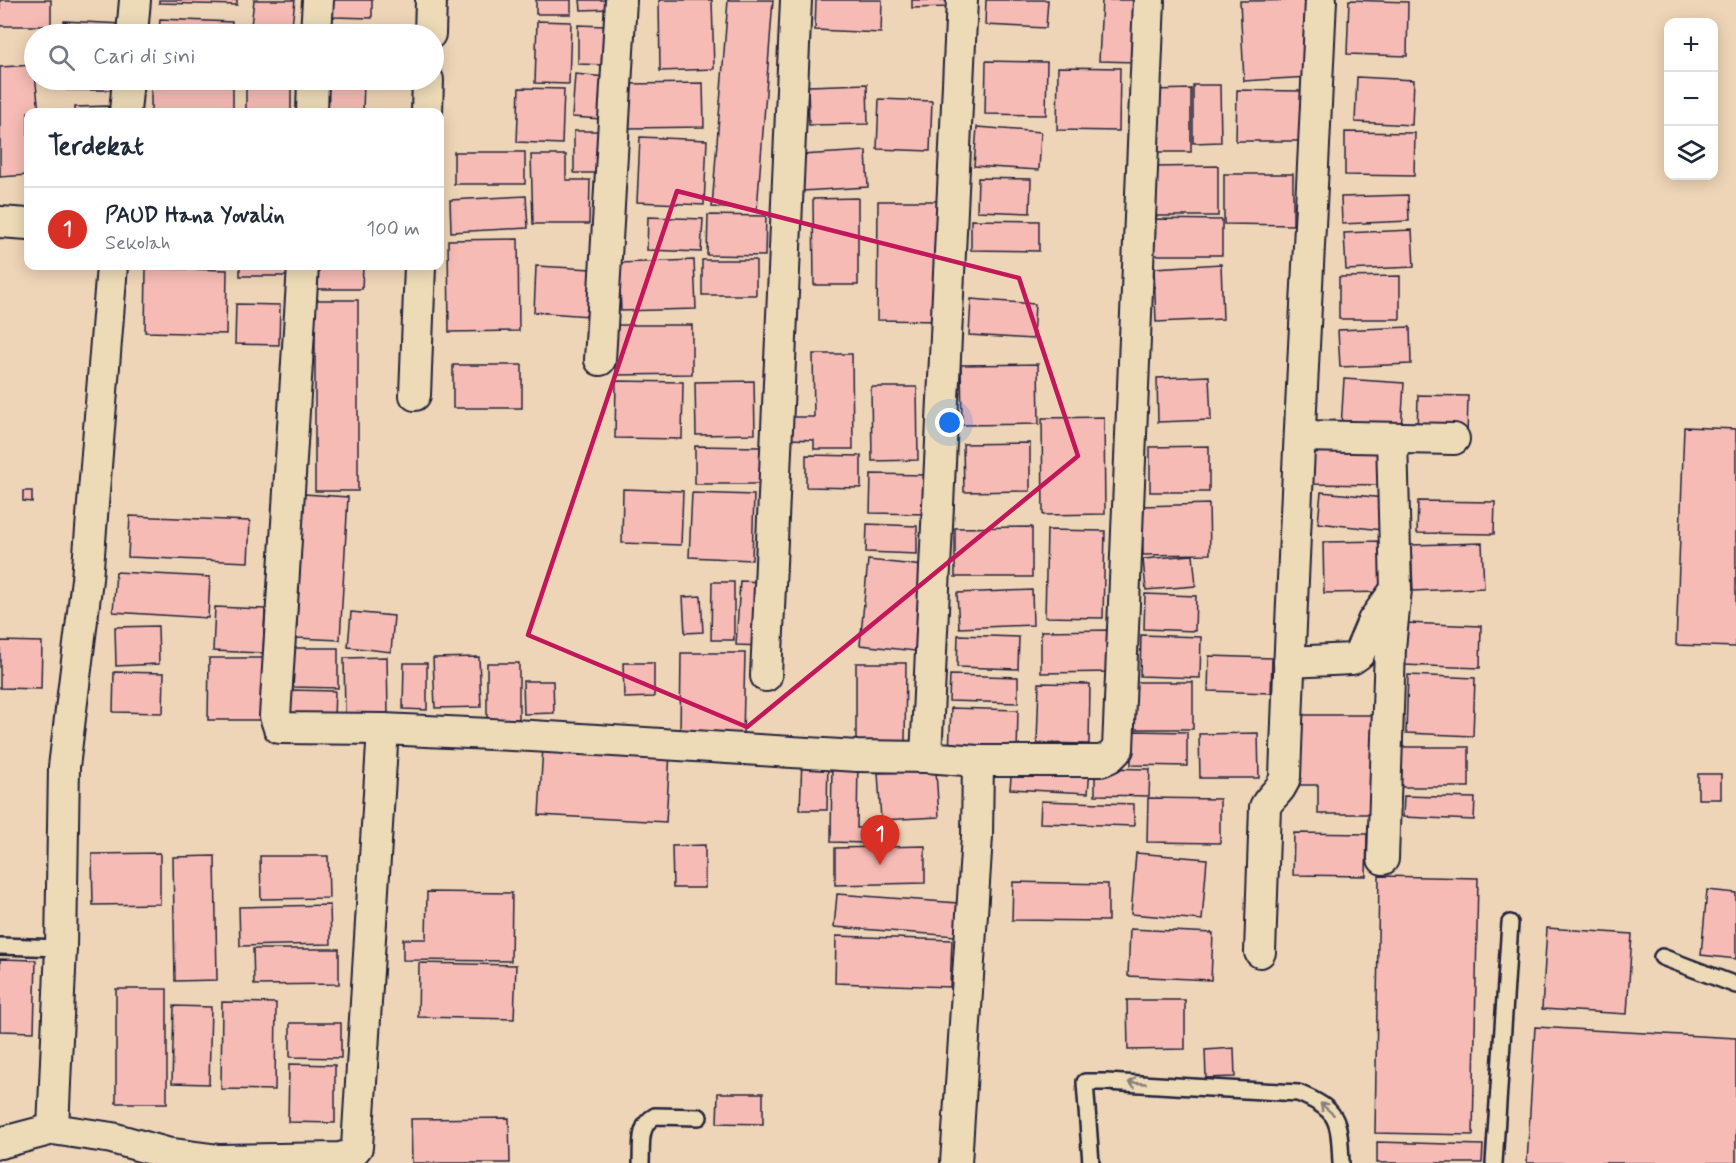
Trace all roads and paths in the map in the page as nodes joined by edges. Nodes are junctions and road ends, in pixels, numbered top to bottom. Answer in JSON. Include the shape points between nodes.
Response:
{"nodes":[{"id":1,"x":135,"y":0,"type":"edge"},
{"id":2,"x":318,"y":0,"type":"edge"},
{"id":3,"x":431,"y":0,"type":"edge"},
{"id":4,"x":621,"y":0,"type":"edge"},
{"id":5,"x":796,"y":0,"type":"edge"},
{"id":6,"x":962,"y":0,"type":"edge"},
{"id":7,"x":1149,"y":0,"type":"edge"},
{"id":8,"x":1321,"y":0,"type":"edge"},
{"id":9,"x":133,"y":24,"type":"edge"},
{"id":10,"x":317,"y":24,"type":"edge"},
{"id":11,"x":430,"y":24,"type":"edge"},
{"id":12,"x":127,"y":90,"type":"edge"},
{"id":13,"x":313,"y":90,"type":"edge"},
{"id":14,"x":428,"y":90,"type":"edge"},
{"id":15,"x":125,"y":108,"type":"edge"},
{"id":16,"x":312,"y":108,"type":"edge"},
{"id":17,"x":427,"y":108,"type":"edge"},
{"id":18,"x":0,"y":222,"type":"edge"},
{"id":19,"x":24,"y":224,"type":"edge"},
{"id":20,"x":112,"y":270,"type":"edge"},
{"id":21,"x":303,"y":270,"type":"edge"},
{"id":22,"x":420,"y":270,"type":"edge"},
{"id":23,"x":600,"y":360,"type":"dead end"},
{"id":24,"x":415,"y":395,"type":"dead end"},
{"id":25,"x":1301,"y":436,"type":"junction"},
{"id":26,"x":1392,"y":439,"type":"junction"},
{"id":27,"x":1454,"y":439,"type":"dead end"},
{"id":28,"x":1396,"y":589,"type":"junction"},
{"id":29,"x":1289,"y":662,"type":"junction"},
{"id":30,"x":766,"y":676,"type":"dead end"},
{"id":31,"x":383,"y":729,"type":"junction"},
{"id":32,"x":926,"y":757,"type":"junction"},
{"id":33,"x":978,"y":761,"type":"junction"},
{"id":34,"x":1383,"y":859,"type":"dead end"},
{"id":35,"x":1510,"y":923,"type":"dead end"},
{"id":36,"x":0,"y":946,"type":"edge"},
{"id":37,"x":61,"y":948,"type":"junction"},
{"id":38,"x":1260,"y":952,"type":"dead end"},
{"id":39,"x":1662,"y":957,"type":"dead end"},
{"id":40,"x":1736,"y":985,"type":"edge"},
{"id":41,"x":699,"y":1117,"type":"dead end"},
{"id":42,"x":53,"y":1129,"type":"junction"},
{"id":43,"x":0,"y":1143,"type":"edge"},
{"id":44,"x":352,"y":1159,"type":"edge"},
{"id":45,"x":641,"y":1163,"type":"edge"},
{"id":46,"x":956,"y":1163,"type":"edge"},
{"id":47,"x":1090,"y":1163,"type":"edge"},
{"id":48,"x":1341,"y":1163,"type":"edge"},
{"id":49,"x":1494,"y":1163,"type":"edge"}],
"edges":[{"from":1,"to":9,"type":"street"},
{"from":2,"to":10,"type":"street"},
{"from":3,"to":11,"type":"street"},
{"from":4,"to":23,"type":"street"},
{"from":5,"to":30,"type":"street"},
{"from":6,"to":32,"type":"street"},
{"from":7,"to":33,"type":"street","via":[[1118,748],[1101,761]]},
{"from":8,"to":25,"type":"street"},
{"from":12,"to":15,"type":"street"},
{"from":13,"to":16,"type":"street"},
{"from":14,"to":17,"type":"street"},
{"from":18,"to":19,"type":"street"},
{"from":20,"to":37,"type":"street","via":[[87,579],[64,767]]},
{"from":21,"to":31,"type":"street","via":[[275,721],[279,728],[293,730]]},
{"from":22,"to":24,"type":"street"},
{"from":25,"to":26,"type":"street"},
{"from":25,"to":29,"type":"street"},
{"from":26,"to":27,"type":"street"},
{"from":26,"to":28,"type":"street"},
{"from":28,"to":29,"type":"street","via":[[1373,621],[1359,654],[1352,659]]},
{"from":28,"to":34,"type":"street","via":[[1390,648]]},
{"from":29,"to":38,"type":"street","via":[[1285,777],[1282,787],[1265,807]]},
{"from":31,"to":32,"type":"street"},
{"from":31,"to":44,"type":"street","via":[[357,1147]]},
{"from":32,"to":33,"type":"street"},
{"from":33,"to":46,"type":"street","via":[[978,836]]},
{"from":35,"to":49,"type":"lane"},
{"from":36,"to":37,"type":"lane"},
{"from":37,"to":42,"type":"street"},
{"from":39,"to":40,"type":"lane"},
{"from":41,"to":45,"type":"lane","via":[[650,1119],[643,1128]]},
{"from":42,"to":43,"type":"street"},
{"from":42,"to":44,"type":"street","via":[[219,1160]]},
{"from":48,"to":47,"type":"lane","one_way":true,"via":[[1335,1116],[1318,1101],[1299,1093],[1085,1082]]}]}
